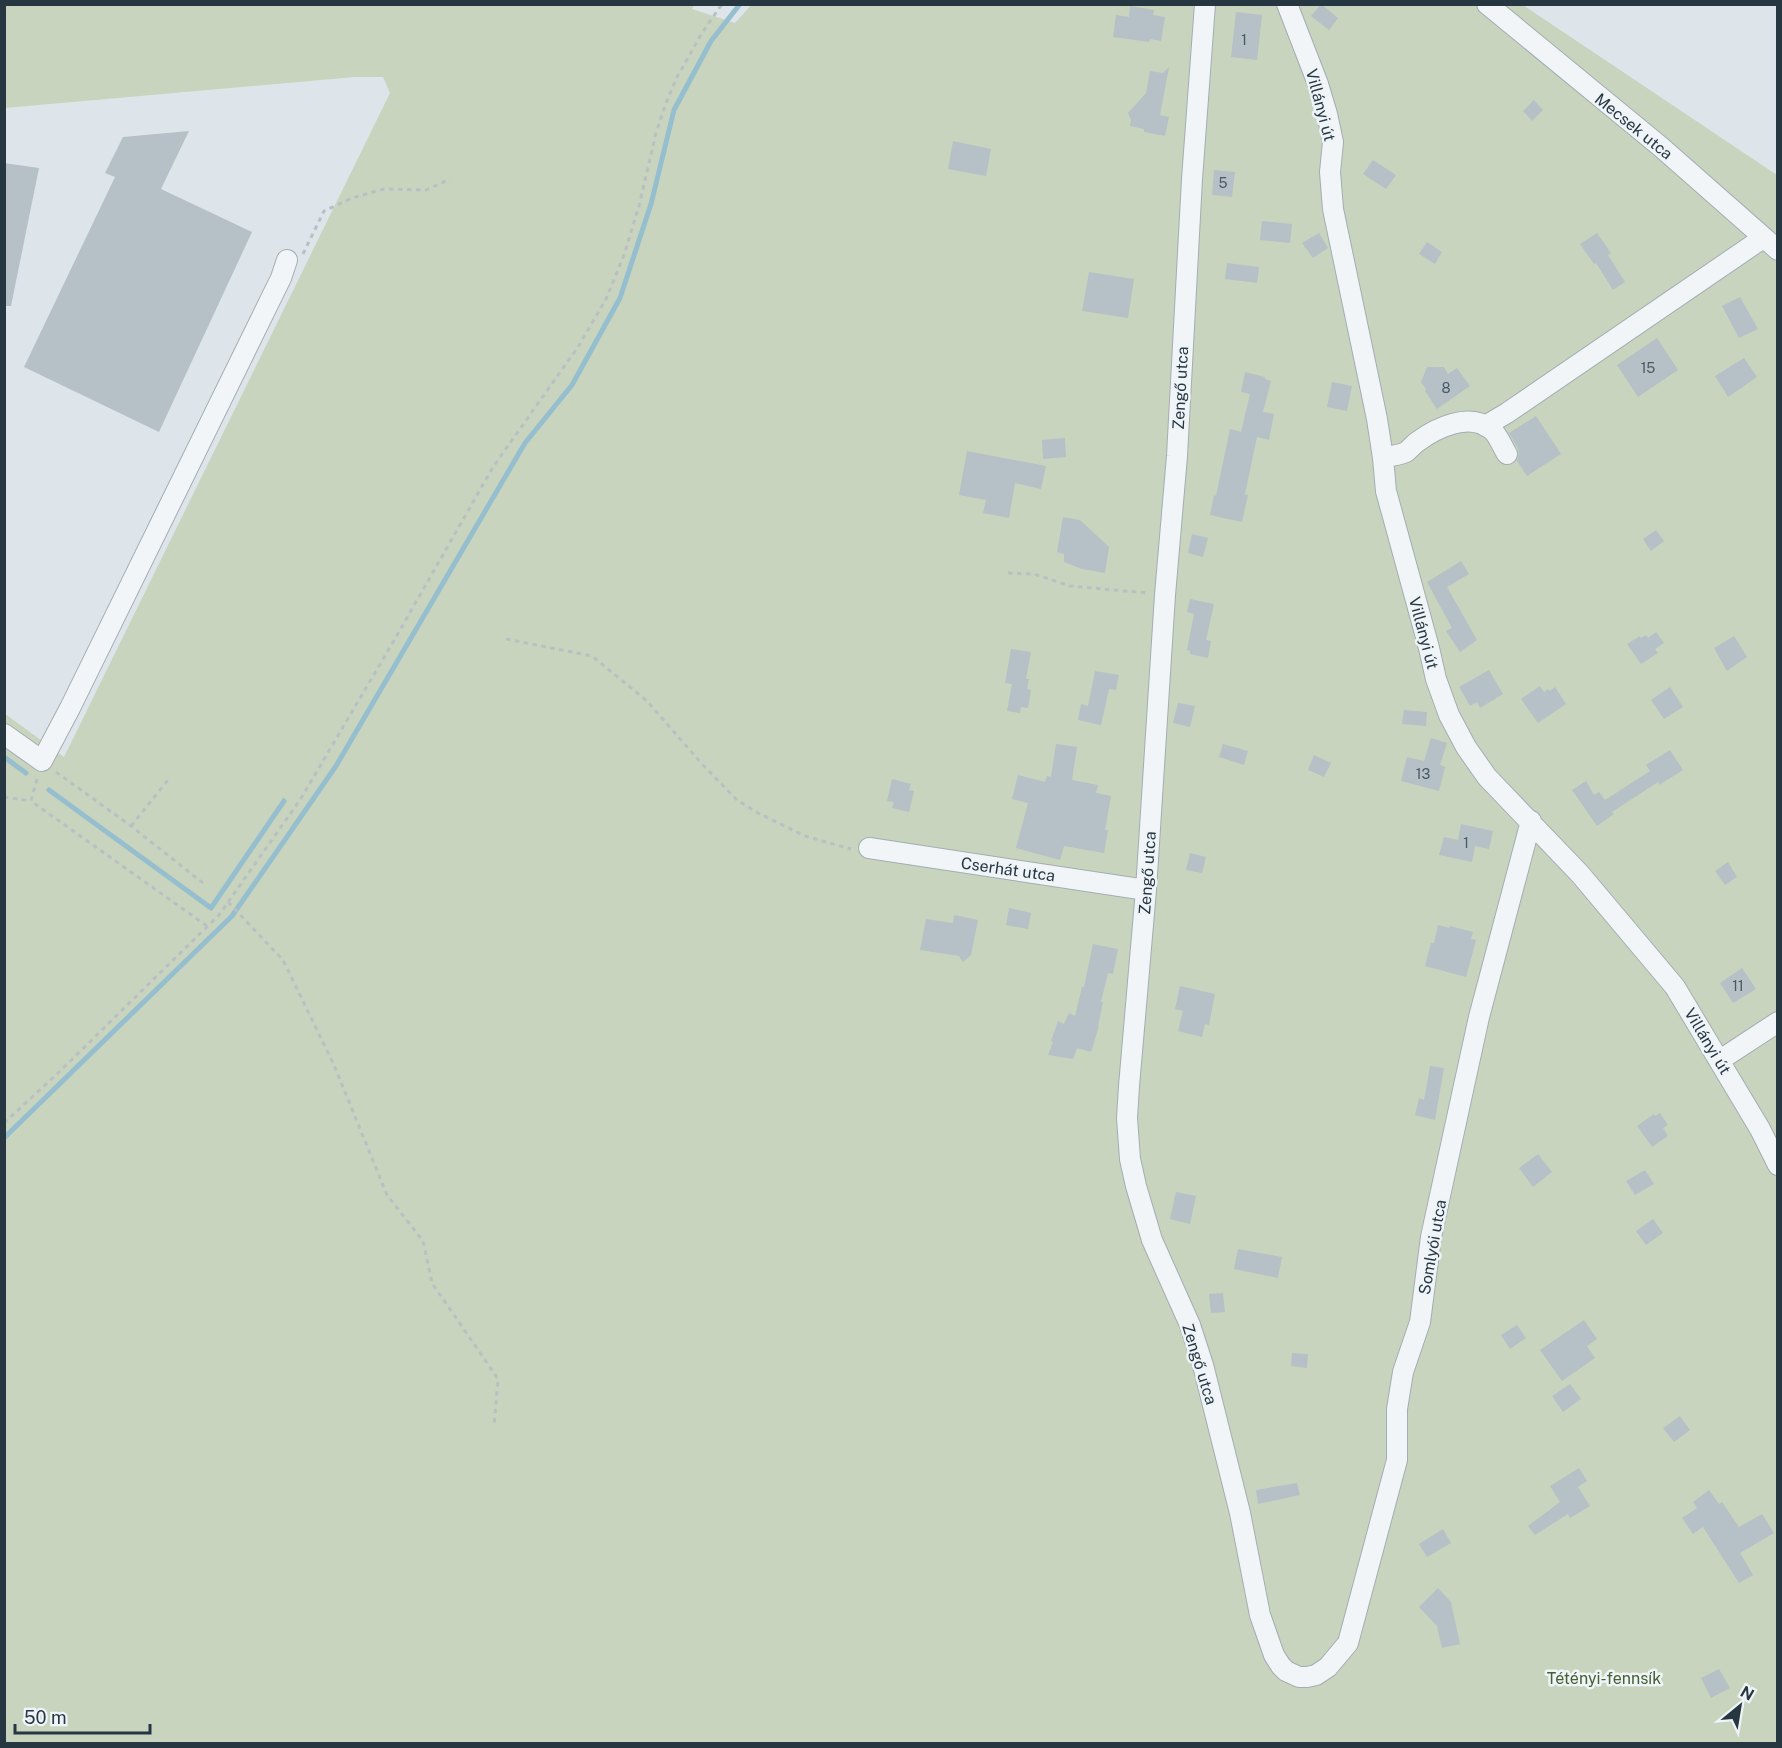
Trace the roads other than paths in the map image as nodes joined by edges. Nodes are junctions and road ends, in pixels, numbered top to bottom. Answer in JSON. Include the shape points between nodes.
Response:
{"nodes":[{"id":1,"x":1205,"y":4,"type":"edge"},
{"id":2,"x":1287,"y":4,"type":"edge"},
{"id":3,"x":1487,"y":4,"type":"edge"},
{"id":4,"x":1770,"y":244,"type":"edge"},
{"id":5,"x":287,"y":260,"type":"dead end"},
{"id":6,"x":1485,"y":426,"type":"junction"},
{"id":7,"x":1507,"y":454,"type":"dead end"},
{"id":8,"x":1383,"y":458,"type":"junction"},
{"id":9,"x":4,"y":734,"type":"edge"},
{"id":10,"x":1531,"y":821,"type":"junction"},
{"id":11,"x":869,"y":848,"type":"road end"},
{"id":12,"x":1146,"y":890,"type":"junction"},
{"id":13,"x":1778,"y":1022,"type":"edge"},
{"id":14,"x":1720,"y":1060,"type":"junction"},
{"id":15,"x":1778,"y":1165,"type":"edge"},
{"id":16,"x":1328,"y":1667,"type":"joint"}],
"edges":[{"from":1,"to":12,"type":"street","name":"Zengő utca"},
{"from":2,"to":8,"type":"street","name":"Villányi út","via":[[1318,84],[1333,142],[1333,209]]},
{"from":3,"to":4,"type":"street","name":"Mecsek utca","via":[[1669,154]]},
{"from":4,"to":6,"type":"street"},
{"from":5,"to":9,"type":"street","via":[[42,761]]},
{"from":6,"to":7,"type":"street","via":[[1493,431]]},
{"from":6,"to":8,"type":"street","via":[[1461,422],[1448,426],[1428,435],[1405,453]]},
{"from":8,"to":10,"type":"street","name":"Villányi út","via":[[1386,491],[1449,715],[1488,777]]},
{"from":10,"to":14,"type":"street","name":"Villányi út","via":[[1588,882],[1675,987]]},
{"from":10,"to":16,"type":"street","name":"Somlyói utca","via":[[1479,1017],[1431,1237],[1420,1322],[1403,1372],[1397,1409],[1396,1460],[1348,1643]]},
{"from":11,"to":12,"type":"street","name":"Cserhát utca"},
{"from":12,"to":16,"type":"street","name":"Zengő utca","via":[[1127,1118],[1136,1186],[1152,1240],[1190,1325],[1203,1365],[1240,1513],[1260,1615],[1274,1655],[1286,1671],[1299,1677],[1316,1675]]},
{"from":13,"to":14,"type":"street"},
{"from":14,"to":15,"type":"street","name":"Villányi út"}]}
